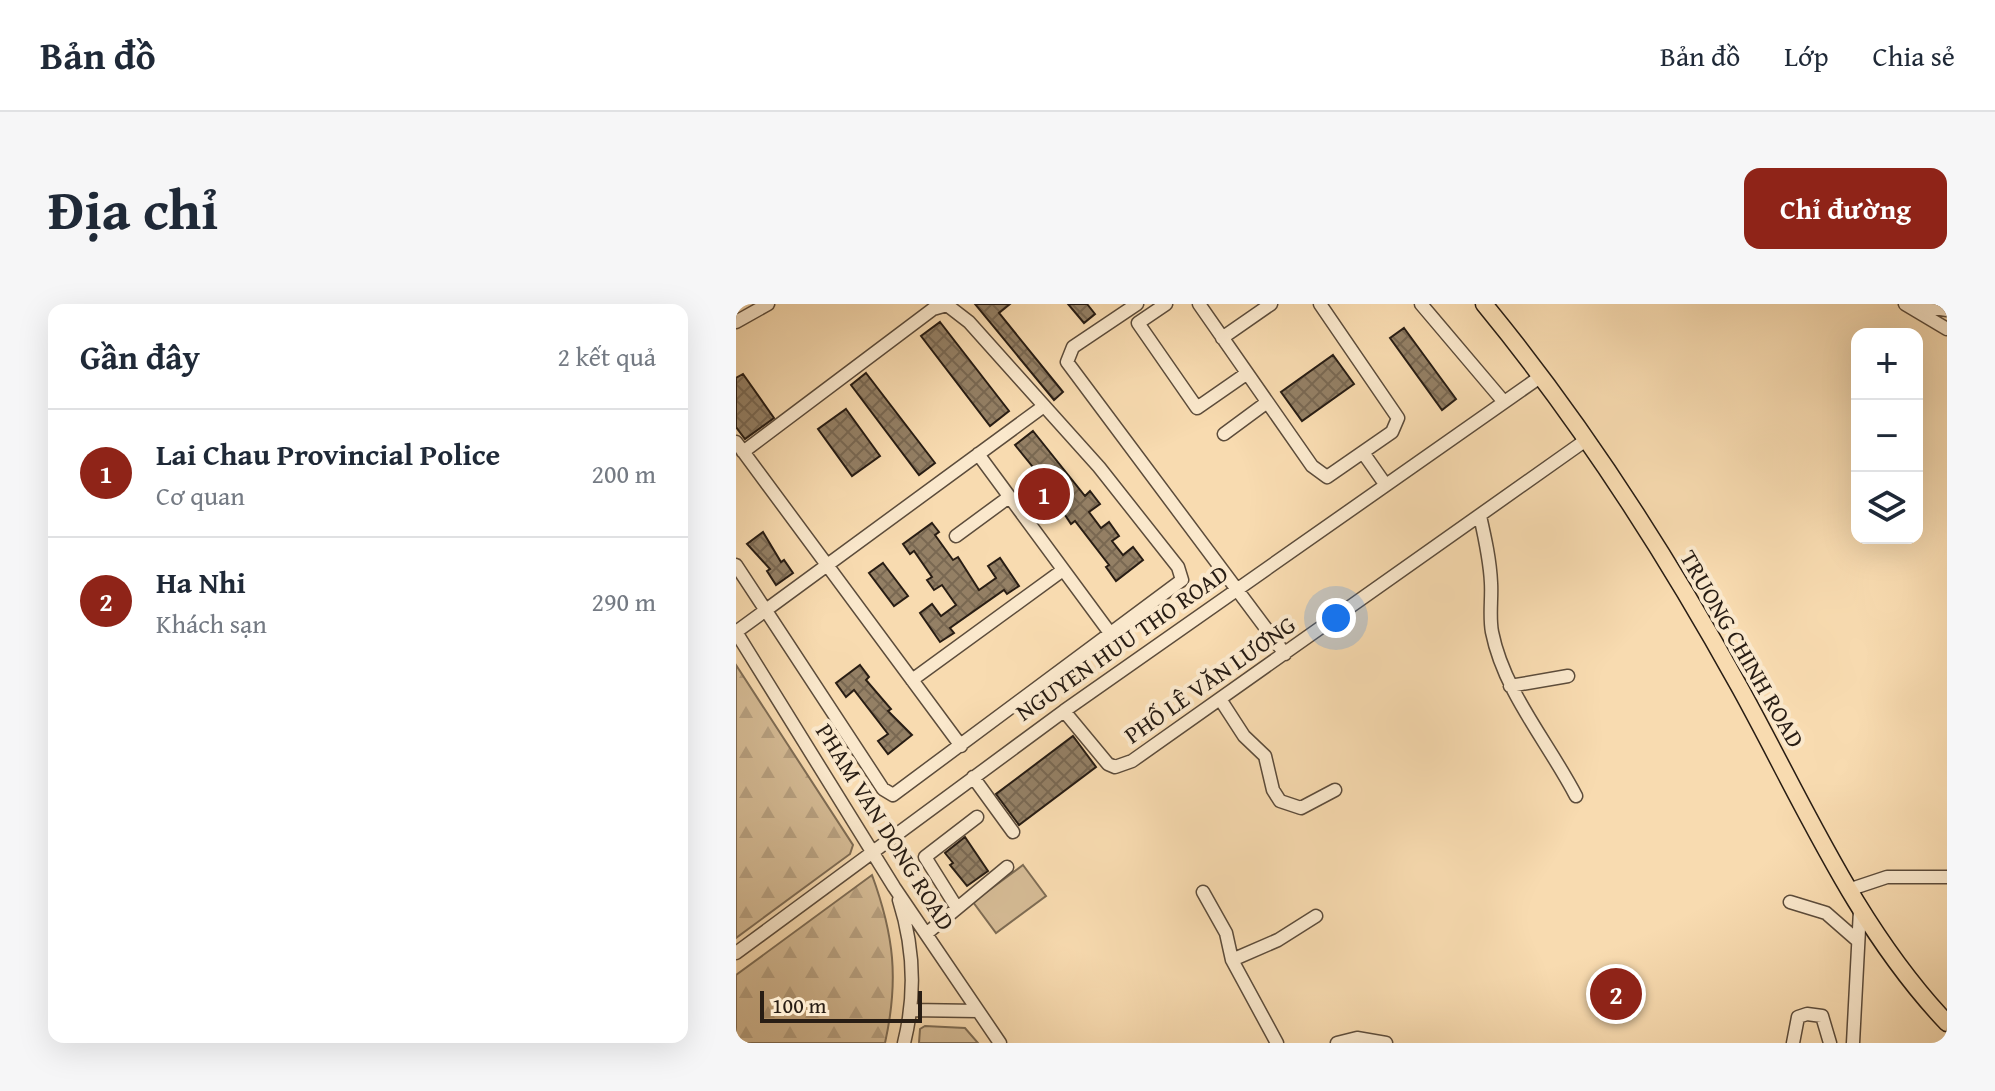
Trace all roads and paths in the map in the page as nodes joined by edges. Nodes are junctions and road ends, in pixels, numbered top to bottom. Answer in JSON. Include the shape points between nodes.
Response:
{"nodes":[{"id":1,"x":768,"y":304,"type":"edge"},
{"id":2,"x":1137,"y":304,"type":"edge"},
{"id":3,"x":1166,"y":304,"type":"edge"},
{"id":4,"x":1199,"y":304,"type":"edge"},
{"id":5,"x":1271,"y":304,"type":"edge"},
{"id":6,"x":1320,"y":304,"type":"edge"},
{"id":7,"x":1421,"y":304,"type":"edge"},
{"id":8,"x":1484,"y":304,"type":"edge"},
{"id":9,"x":1907,"y":304,"type":"edge"},
{"id":10,"x":1947,"y":310,"type":"edge"},
{"id":11,"x":736,"y":322,"type":"edge"},
{"id":12,"x":1947,"y":329,"type":"edge"},
{"id":13,"x":1222,"y":338,"type":"junction"},
{"id":14,"x":1246,"y":374,"type":"junction"},
{"id":15,"x":1540,"y":377,"type":"junction"},
{"id":16,"x":1504,"y":402,"type":"junction"},
{"id":17,"x":1266,"y":403,"type":"junction"},
{"id":18,"x":1044,"y":406,"type":"junction"},
{"id":19,"x":1224,"y":434,"type":"dead end"},
{"id":20,"x":1586,"y":440,"type":"junction"},
{"id":21,"x":739,"y":447,"type":"edge"},
{"id":22,"x":978,"y":454,"type":"junction"},
{"id":23,"x":1364,"y":454,"type":"junction"},
{"id":24,"x":1385,"y":484,"type":"junction"},
{"id":25,"x":1009,"y":497,"type":"junction"},
{"id":26,"x":1480,"y":516,"type":"junction"},
{"id":27,"x":956,"y":536,"type":"dead end"},
{"id":28,"x":736,"y":565,"type":"edge"},
{"id":29,"x":827,"y":565,"type":"junction"},
{"id":30,"x":1063,"y":570,"type":"junction"},
{"id":31,"x":1236,"y":590,"type":"junction"},
{"id":32,"x":766,"y":610,"type":"junction"},
{"id":33,"x":736,"y":632,"type":"edge"},
{"id":34,"x":1110,"y":633,"type":"junction"},
{"id":35,"x":1285,"y":654,"type":"junction"},
{"id":36,"x":1568,"y":676,"type":"dead end"},
{"id":37,"x":912,"y":680,"type":"junction"},
{"id":38,"x":1510,"y":686,"type":"junction"},
{"id":39,"x":1220,"y":699,"type":"junction"},
{"id":40,"x":1064,"y":711,"type":"junction"},
{"id":41,"x":961,"y":746,"type":"junction"},
{"id":42,"x":973,"y":777,"type":"junction"},
{"id":43,"x":1335,"y":790,"type":"dead end"},
{"id":44,"x":1576,"y":796,"type":"dead end"},
{"id":45,"x":977,"y":817,"type":"dead end"},
{"id":46,"x":1013,"y":832,"type":"dead end"},
{"id":47,"x":875,"y":852,"type":"junction"},
{"id":48,"x":1007,"y":867,"type":"dead end"},
{"id":49,"x":1947,"y":877,"type":"edge"},
{"id":50,"x":894,"y":887,"type":"junction"},
{"id":51,"x":1848,"y":890,"type":"junction"},
{"id":52,"x":1203,"y":892,"type":"dead end"},
{"id":53,"x":1790,"y":902,"type":"dead end"},
{"id":54,"x":957,"y":908,"type":"junction"},
{"id":55,"x":1860,"y":910,"type":"junction"},
{"id":56,"x":1316,"y":916,"type":"dead end"},
{"id":57,"x":926,"y":934,"type":"junction"},
{"id":58,"x":1858,"y":941,"type":"junction"},
{"id":59,"x":736,"y":953,"type":"edge"},
{"id":60,"x":1232,"y":960,"type":"junction"},
{"id":61,"x":911,"y":1010,"type":"junction"},
{"id":62,"x":978,"y":1011,"type":"junction"},
{"id":63,"x":1947,"y":1023,"type":"edge"},
{"id":64,"x":904,"y":1043,"type":"edge"},
{"id":65,"x":1000,"y":1043,"type":"edge"},
{"id":66,"x":1277,"y":1043,"type":"edge"},
{"id":67,"x":1337,"y":1043,"type":"edge"},
{"id":68,"x":1386,"y":1043,"type":"edge"},
{"id":69,"x":1793,"y":1043,"type":"edge"},
{"id":70,"x":1830,"y":1043,"type":"edge"},
{"id":71,"x":1853,"y":1043,"type":"edge"}],
"edges":[{"from":1,"to":11,"type":"street"},
{"from":2,"to":31,"type":"street","via":[[1073,347],[1067,362]]},
{"from":3,"to":14,"type":"street","via":[[1138,323],[1197,408]]},
{"from":4,"to":13,"type":"street"},
{"from":5,"to":13,"type":"street"},
{"from":6,"to":23,"type":"street","via":[[1398,418],[1392,432]]},
{"from":7,"to":16,"type":"street"},
{"from":8,"to":15,"type":"main road","name":"TRUONG CHINH ROAD"},
{"from":9,"to":10,"type":"street"},
{"from":9,"to":12,"type":"street"},
{"from":13,"to":14,"type":"street"},
{"from":14,"to":17,"type":"street"},
{"from":15,"to":16,"type":"street","name":"NGUYEN HUU THO ROAD"},
{"from":15,"to":20,"type":"main road","name":"TRUONG CHINH ROAD"},
{"from":16,"to":24,"type":"street","name":"NGUYEN HUU THO ROAD"},
{"from":17,"to":19,"type":"street"},
{"from":17,"to":23,"type":"street","via":[[1322,476]]},
{"from":18,"to":21,"type":"street","via":[[955,308],[941,305]]},
{"from":18,"to":22,"type":"street"},
{"from":18,"to":34,"type":"street","via":[[1182,574],[1179,585]]},
{"from":20,"to":26,"type":"street","name":"PHỐ LÊ VĂN LƯƠNG"},
{"from":20,"to":51,"type":"main road","name":"TRUONG CHINH ROAD","via":[[1715,644]]},
{"from":21,"to":29,"type":"street"},
{"from":22,"to":25,"type":"street"},
{"from":22,"to":29,"type":"street"},
{"from":23,"to":24,"type":"street"},
{"from":24,"to":31,"type":"street","name":"NGUYEN HUU THO ROAD"},
{"from":25,"to":27,"type":"street"},
{"from":25,"to":30,"type":"street"},
{"from":26,"to":35,"type":"street","name":"PHỐ LÊ VĂN LƯƠNG"},
{"from":26,"to":38,"type":"street","via":[[1491,580],[1491,627]]},
{"from":28,"to":32,"type":"street"},
{"from":29,"to":32,"type":"street"},
{"from":29,"to":37,"type":"street"},
{"from":30,"to":34,"type":"street"},
{"from":30,"to":37,"type":"street"},
{"from":31,"to":35,"type":"street"},
{"from":31,"to":40,"type":"street","name":"NGUYEN HUU THO ROAD"},
{"from":32,"to":33,"type":"street"},
{"from":32,"to":41,"type":"street","via":[[886,792],[898,794]]},
{"from":33,"to":47,"type":"street","name":"PHAM VAN DONG ROAD"},
{"from":34,"to":41,"type":"street"},
{"from":35,"to":39,"type":"street","name":"PHỐ LÊ VĂN LƯƠNG"},
{"from":36,"to":38,"type":"street"},
{"from":37,"to":41,"type":"street"},
{"from":38,"to":44,"type":"street"},
{"from":39,"to":40,"type":"street","name":"PHỐ LÊ VĂN LƯƠNG","via":[[1132,761],[1115,767],[1093,750]]},
{"from":39,"to":43,"type":"street","via":[[1244,736],[1265,756],[1280,801],[1301,808]]},
{"from":40,"to":42,"type":"street","name":"NGUYEN HUU THO ROAD"},
{"from":42,"to":46,"type":"street"},
{"from":42,"to":47,"type":"street","name":"NGUYEN HUU THO ROAD"},
{"from":45,"to":54,"type":"street","via":[[925,857]]},
{"from":47,"to":50,"type":"street","name":"PHAM VAN DONG ROAD"},
{"from":47,"to":59,"type":"street","name":"NGUYEN HUU THO ROAD"},
{"from":48,"to":54,"type":"street"},
{"from":49,"to":51,"type":"street","via":[[1887,877]]},
{"from":50,"to":57,"type":"street","name":"PHAM VAN DONG ROAD"},
{"from":50,"to":61,"type":"street","via":[[910,948]]},
{"from":51,"to":55,"type":"main road","name":"TRUONG CHINH ROAD"},
{"from":52,"to":60,"type":"street","via":[[1226,933]]},
{"from":53,"to":58,"type":"street","via":[[1826,913]]},
{"from":54,"to":57,"type":"street"},
{"from":55,"to":58,"type":"street"},
{"from":55,"to":63,"type":"main road","name":"TRUONG CHINH ROAD"},
{"from":56,"to":60,"type":"street"},
{"from":57,"to":62,"type":"street","name":"PHAM VAN DONG ROAD"},
{"from":58,"to":71,"type":"street"},
{"from":60,"to":66,"type":"street"},
{"from":61,"to":62,"type":"street"},
{"from":61,"to":64,"type":"street"},
{"from":62,"to":65,"type":"street","name":"PHAM VAN DONG ROAD"},
{"from":67,"to":68,"type":"street","via":[[1357,1038]]},
{"from":69,"to":70,"type":"street","via":[[1798,1017],[1807,1014],[1822,1016]]}]}
